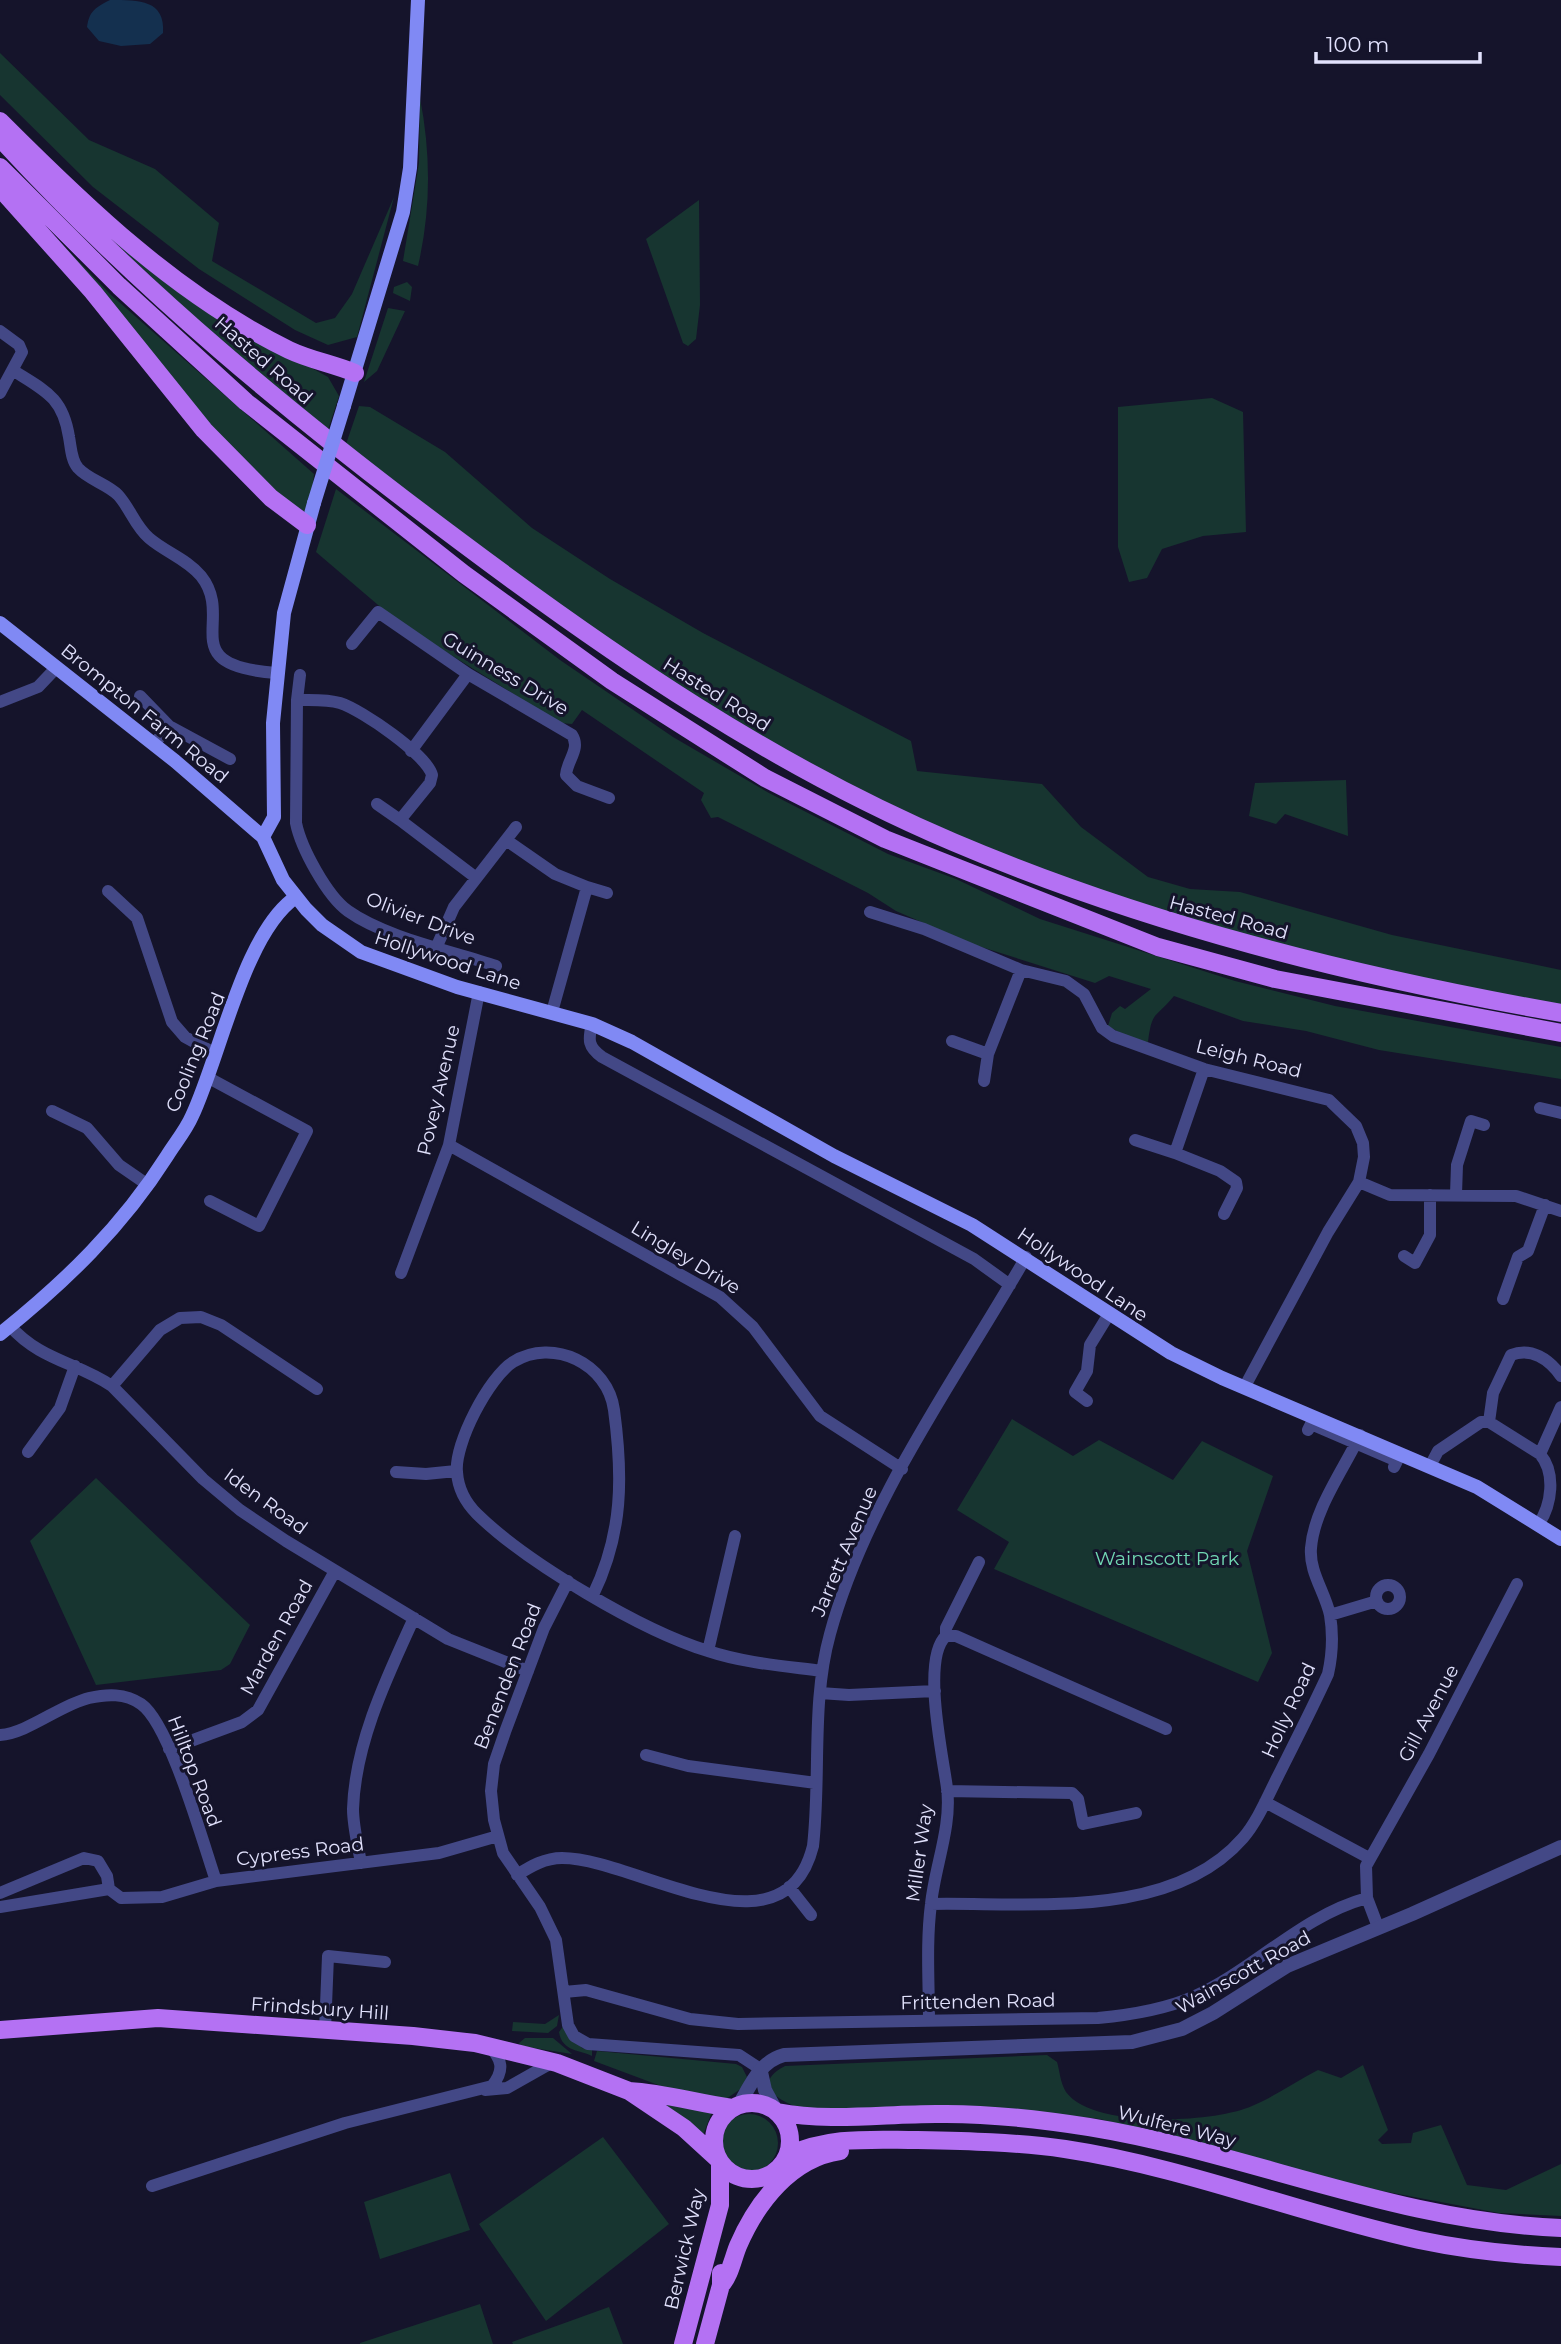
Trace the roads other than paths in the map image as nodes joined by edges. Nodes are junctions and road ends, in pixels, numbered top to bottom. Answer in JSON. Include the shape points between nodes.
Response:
{"nodes":[{"id":1,"x":418,"y":0,"type":"edge"},
{"id":2,"x":0,"y":121,"type":"edge"},
{"id":3,"x":0,"y":138,"type":"edge"},
{"id":4,"x":0,"y":167,"type":"edge"},
{"id":5,"x":0,"y":188,"type":"edge"},
{"id":6,"x":0,"y":331,"type":"edge"},
{"id":7,"x":14,"y":371,"type":"junction"},
{"id":8,"x":355,"y":373,"type":"junction"},
{"id":9,"x":0,"y":393,"type":"edge"},
{"id":10,"x":307,"y":525,"type":"junction"},
{"id":11,"x":0,"y":623,"type":"edge"},
{"id":12,"x":352,"y":644,"type":"dead end"},
{"id":13,"x":57,"y":667,"type":"junction"},
{"id":14,"x":276,"y":673,"type":"junction"},
{"id":15,"x":468,"y":674,"type":"junction"},
{"id":16,"x":300,"y":676,"type":"dead end"},
{"id":17,"x":140,"y":696,"type":"dead end"},
{"id":18,"x":297,"y":700,"type":"junction"},
{"id":19,"x":0,"y":702,"type":"edge"},
{"id":20,"x":169,"y":726,"type":"junction"},
{"id":21,"x":154,"y":744,"type":"junction"},
{"id":22,"x":411,"y":751,"type":"junction"},
{"id":23,"x":230,"y":759,"type":"dead end"},
{"id":24,"x":609,"y":798,"type":"dead end"},
{"id":25,"x":377,"y":804,"type":"dead end"},
{"id":26,"x":400,"y":820,"type":"junction"},
{"id":27,"x":516,"y":827,"type":"dead end"},
{"id":28,"x":263,"y":837,"type":"junction"},
{"id":29,"x":506,"y":840,"type":"junction"},
{"id":30,"x":475,"y":877,"type":"junction"},
{"id":31,"x":587,"y":887,"type":"junction"},
{"id":32,"x":108,"y":891,"type":"dead end"},
{"id":33,"x":607,"y":893,"type":"dead end"},
{"id":34,"x":296,"y":897,"type":"junction"},
{"id":35,"x":870,"y":912,"type":"dead end"},
{"id":36,"x":437,"y":946,"type":"junction"},
{"id":37,"x":496,"y":966,"type":"dead end"},
{"id":38,"x":1021,"y":970,"type":"junction"},
{"id":39,"x":479,"y":992,"type":"junction"},
{"id":40,"x":552,"y":1012,"type":"junction"},
{"id":41,"x":1561,"y":1013,"type":"edge"},
{"id":42,"x":592,"y":1024,"type":"junction"},
{"id":43,"x":1561,"y":1033,"type":"edge"},
{"id":44,"x":951,"y":1041,"type":"dead end"},
{"id":45,"x":216,"y":1054,"type":"junction"},
{"id":46,"x":988,"y":1054,"type":"junction"},
{"id":47,"x":1204,"y":1069,"type":"junction"},
{"id":48,"x":207,"y":1077,"type":"junction"},
{"id":49,"x":984,"y":1081,"type":"dead end"},
{"id":50,"x":1540,"y":1108,"type":"dead end"},
{"id":51,"x":52,"y":1111,"type":"dead end"},
{"id":52,"x":1561,"y":1113,"type":"edge"},
{"id":53,"x":1484,"y":1125,"type":"dead end"},
{"id":54,"x":1135,"y":1140,"type":"dead end"},
{"id":55,"x":449,"y":1145,"type":"junction"},
{"id":56,"x":1175,"y":1153,"type":"junction"},
{"id":57,"x":1359,"y":1182,"type":"junction"},
{"id":58,"x":148,"y":1185,"type":"junction"},
{"id":59,"x":1455,"y":1194,"type":"junction"},
{"id":60,"x":1430,"y":1195,"type":"junction"},
{"id":61,"x":210,"y":1201,"type":"dead end"},
{"id":62,"x":1545,"y":1205,"type":"junction"},
{"id":63,"x":1561,"y":1210,"type":"edge"},
{"id":64,"x":1224,"y":1214,"type":"dead end"},
{"id":65,"x":1026,"y":1257,"type":"junction"},
{"id":66,"x":1409,"y":1264,"type":"dead end"},
{"id":67,"x":401,"y":1273,"type":"dead end"},
{"id":68,"x":1010,"y":1285,"type":"junction"},
{"id":69,"x":1503,"y":1299,"type":"dead end"},
{"id":70,"x":1109,"y":1314,"type":"junction"},
{"id":71,"x":5,"y":1330,"type":"edge"},
{"id":72,"x":75,"y":1366,"type":"junction"},
{"id":73,"x":1561,"y":1376,"type":"edge"},
{"id":74,"x":112,"y":1386,"type":"junction"},
{"id":75,"x":1244,"y":1388,"type":"junction"},
{"id":76,"x":317,"y":1389,"type":"dead end"},
{"id":77,"x":1087,"y":1401,"type":"dead end"},
{"id":78,"x":1561,"y":1407,"type":"edge"},
{"id":79,"x":1489,"y":1422,"type":"junction"},
{"id":80,"x":1308,"y":1430,"type":"dead end"},
{"id":81,"x":1358,"y":1439,"type":"junction"},
{"id":82,"x":28,"y":1452,"type":"dead end"},
{"id":83,"x":1540,"y":1454,"type":"junction"},
{"id":84,"x":1430,"y":1466,"type":"junction"},
{"id":85,"x":1394,"y":1467,"type":"dead end"},
{"id":86,"x":902,"y":1469,"type":"junction"},
{"id":87,"x":456,"y":1471,"type":"junction"},
{"id":88,"x":396,"y":1472,"type":"dead end"},
{"id":89,"x":1538,"y":1525,"type":"junction"},
{"id":90,"x":735,"y":1536,"type":"dead end"},
{"id":91,"x":1561,"y":1539,"type":"edge"},
{"id":92,"x":979,"y":1562,"type":"dead end"},
{"id":93,"x":335,"y":1571,"type":"junction"},
{"id":94,"x":568,"y":1581,"type":"junction"},
{"id":95,"x":1517,"y":1584,"type":"dead end"},
{"id":96,"x":593,"y":1595,"type":"junction"},
{"id":97,"x":1377,"y":1601,"type":"dead end"},
{"id":98,"x":1330,"y":1615,"type":"junction"},
{"id":99,"x":414,"y":1618,"type":"junction"},
{"id":100,"x":946,"y":1636,"type":"junction"},
{"id":101,"x":708,"y":1651,"type":"junction"},
{"id":102,"x":528,"y":1671,"type":"junction"},
{"id":103,"x":822,"y":1671,"type":"junction"},
{"id":104,"x":935,"y":1691,"type":"junction"},
{"id":105,"x":820,"y":1693,"type":"junction"},
{"id":106,"x":1166,"y":1729,"type":"dead end"},
{"id":107,"x":0,"y":1735,"type":"edge"},
{"id":108,"x":169,"y":1749,"type":"junction"},
{"id":109,"x":646,"y":1755,"type":"dead end"},
{"id":110,"x":816,"y":1783,"type":"junction"},
{"id":111,"x":947,"y":1791,"type":"junction"},
{"id":112,"x":1265,"y":1802,"type":"junction"},
{"id":113,"x":1136,"y":1813,"type":"dead end"},
{"id":114,"x":498,"y":1836,"type":"junction"},
{"id":115,"x":1561,"y":1847,"type":"edge"},
{"id":116,"x":1369,"y":1858,"type":"junction"},
{"id":117,"x":361,"y":1863,"type":"junction"},
{"id":118,"x":517,"y":1875,"type":"junction"},
{"id":119,"x":215,"y":1881,"type":"junction"},
{"id":120,"x":789,"y":1887,"type":"junction"},
{"id":121,"x":109,"y":1889,"type":"junction"},
{"id":122,"x":0,"y":1893,"type":"edge"},
{"id":123,"x":1367,"y":1898,"type":"junction"},
{"id":124,"x":931,"y":1903,"type":"junction"},
{"id":125,"x":0,"y":1907,"type":"edge"},
{"id":126,"x":811,"y":1915,"type":"dead end"},
{"id":127,"x":1378,"y":1927,"type":"junction"},
{"id":128,"x":385,"y":1962,"type":"dead end"},
{"id":129,"x":564,"y":1992,"type":"junction"},
{"id":130,"x":929,"y":2021,"type":"junction"},
{"id":131,"x":325,"y":2029,"type":"junction"},
{"id":132,"x":0,"y":2030,"type":"edge"},
{"id":133,"x":488,"y":2046,"type":"junction"},
{"id":134,"x":554,"y":2062,"type":"junction"},
{"id":135,"x":762,"y":2071,"type":"junction"},
{"id":136,"x":629,"y":2091,"type":"junction"},
{"id":137,"x":470,"y":2092,"type":"junction"},
{"id":138,"x":736,"y":2107,"type":"junction"},
{"id":139,"x":777,"y":2112,"type":"junction"},
{"id":140,"x":956,"y":2140,"type":"junction"},
{"id":141,"x":787,"y":2157,"type":"junction"},
{"id":142,"x":719,"y":2162,"type":"junction"},
{"id":143,"x":775,"y":2172,"type":"junction"},
{"id":144,"x":152,"y":2186,"type":"dead end"},
{"id":145,"x":1561,"y":2228,"type":"edge"},
{"id":146,"x":1561,"y":2257,"type":"edge"},
{"id":147,"x":721,"y":2285,"type":"junction"},
{"id":148,"x":682,"y":2344,"type":"edge"},
{"id":149,"x":705,"y":2344,"type":"edge"}],
"edges":[{"from":1,"to":8,"type":"main road","via":[[411,156],[403,212]]},
{"from":2,"to":8,"type":"main road","via":[[78,199],[194,292],[287,349]]},
{"from":3,"to":41,"type":"main road","name":"Hasted Road","via":[[146,285],[301,419],[624,662],[773,754],[951,842],[1152,918],[1282,954]]},
{"from":4,"to":43,"type":"main road","via":[[119,286],[246,402],[548,635],[765,778],[885,839],[1158,947],[1275,979]]},
{"from":5,"to":10,"type":"main road","via":[[93,292],[204,430],[271,498]]},
{"from":6,"to":7,"type":"street","via":[[22,349]]},
{"from":7,"to":9,"type":"street"},
{"from":7,"to":14,"type":"street","via":[[46,391],[61,408],[79,468],[116,493],[142,531],[203,579],[210,600],[212,639],[220,656],[241,668]]},
{"from":8,"to":10,"type":"main road","bridge":true},
{"from":10,"to":14,"type":"main road","via":[[284,613]]},
{"from":11,"to":13,"type":"main road","name":"Brompton Farm Road"},
{"from":12,"to":15,"type":"street","name":"Guinness Drive","via":[[379,612]]},
{"from":13,"to":19,"type":"street","via":[[38,687]]},
{"from":13,"to":21,"type":"main road","name":"Brompton Farm Road"},
{"from":14,"to":28,"type":"main road","via":[[274,817]]},
{"from":15,"to":22,"type":"street"},
{"from":15,"to":24,"type":"street","name":"Guinness Drive","via":[[572,735],[576,750],[566,775],[577,786]]},
{"from":16,"to":18,"type":"street","name":"Olivier Drive"},
{"from":17,"to":20,"type":"street"},
{"from":18,"to":22,"type":"street","via":[[343,704]]},
{"from":18,"to":36,"type":"street","name":"Olivier Drive","via":[[296,823],[308,855],[347,910],[382,928]]},
{"from":20,"to":21,"type":"street"},
{"from":20,"to":23,"type":"street"},
{"from":21,"to":28,"type":"main road","name":"Brompton Farm Road"},
{"from":22,"to":26,"type":"street","via":[[425,761],[432,775]]},
{"from":25,"to":26,"type":"street"},
{"from":26,"to":30,"type":"street"},
{"from":27,"to":29,"type":"street"},
{"from":28,"to":34,"type":"main road","name":"Hollywood Lane"},
{"from":29,"to":30,"type":"street"},
{"from":29,"to":31,"type":"street","via":[[555,874]]},
{"from":30,"to":36,"type":"street","via":[[454,907]]},
{"from":31,"to":33,"type":"street"},
{"from":31,"to":40,"type":"street"},
{"from":32,"to":45,"type":"street","via":[[137,918],[172,1022],[185,1037]]},
{"from":34,"to":39,"type":"main road","name":"Hollywood Lane","via":[[322,925],[361,951]]},
{"from":34,"to":45,"type":"main road","name":"Cooling Road","via":[[279,912],[257,946]]},
{"from":35,"to":38,"type":"street","name":"Leigh Road"},
{"from":36,"to":37,"type":"street","name":"Olivier Drive"},
{"from":38,"to":46,"type":"street"},
{"from":38,"to":47,"type":"street","name":"Leigh Road","via":[[1076,986],[1102,1028],[1113,1036]]},
{"from":39,"to":40,"type":"main road","name":"Hollywood Lane"},
{"from":39,"to":55,"type":"street","name":"Povey Avenue"},
{"from":40,"to":42,"type":"main road","name":"Hollywood Lane"},
{"from":42,"to":65,"type":"main road","name":"Hollywood Lane"},
{"from":42,"to":68,"type":"street","via":[[591,1049],[602,1057],[974,1259]]},
{"from":44,"to":46,"type":"street"},
{"from":45,"to":48,"type":"main road","name":"Cooling Road"},
{"from":46,"to":49,"type":"street"},
{"from":47,"to":56,"type":"street"},
{"from":47,"to":57,"type":"street","name":"Leigh Road","via":[[1329,1100],[1356,1126],[1363,1143]]},
{"from":48,"to":58,"type":"main road","name":"Cooling Road","via":[[192,1117]]},
{"from":48,"to":61,"type":"street","via":[[307,1131],[259,1226]]},
{"from":50,"to":52,"type":"street"},
{"from":51,"to":58,"type":"street","via":[[87,1128],[119,1165]]},
{"from":53,"to":59,"type":"street","via":[[1466,1119]]},
{"from":54,"to":56,"type":"street"},
{"from":55,"to":67,"type":"street","name":"Povey Avenue"},
{"from":55,"to":86,"type":"street","name":"Lingley Drive","via":[[720,1297],[753,1327],[820,1416]]},
{"from":56,"to":64,"type":"street","via":[[1236,1182]]},
{"from":57,"to":60,"type":"street","via":[[1390,1195]]},
{"from":57,"to":75,"type":"street","name":"Leigh Road"},
{"from":58,"to":71,"type":"main road","name":"Cooling Road","via":[[99,1246]]},
{"from":59,"to":60,"type":"street"},
{"from":59,"to":62,"type":"street","via":[[1516,1196]]},
{"from":60,"to":66,"type":"street","via":[[1430,1235]]},
{"from":62,"to":63,"type":"street"},
{"from":62,"to":69,"type":"street"},
{"from":65,"to":68,"type":"street","name":"Jarrett Avenue"},
{"from":65,"to":70,"type":"main road","name":"Hollywood Lane"},
{"from":68,"to":86,"type":"street","name":"Jarrett Avenue"},
{"from":70,"to":75,"type":"main road","name":"Hollywood Lane","via":[[1171,1353]]},
{"from":70,"to":77,"type":"street","via":[[1090,1345],[1086,1374],[1075,1392]]},
{"from":71,"to":72,"type":"street","name":"Iden Road","via":[[39,1353]]},
{"from":72,"to":74,"type":"street","name":"Iden Road"},
{"from":72,"to":82,"type":"street","via":[[60,1408]]},
{"from":73,"to":79,"type":"street","via":[[1534,1353],[1511,1355],[1493,1393]]},
{"from":74,"to":76,"type":"street","via":[[160,1329],[180,1318],[201,1317],[222,1325]]},
{"from":74,"to":93,"type":"street","name":"Iden Road","via":[[203,1479]]},
{"from":75,"to":81,"type":"main road","name":"Hollywood Lane"},
{"from":78,"to":83,"type":"street"},
{"from":79,"to":83,"type":"street"},
{"from":79,"to":84,"type":"street","via":[[1481,1422],[1438,1451]]},
{"from":80,"to":81,"type":"street","via":[[1311,1424]]},
{"from":81,"to":84,"type":"main road","name":"Hollywood Lane"},
{"from":81,"to":85,"type":"street","via":[[1397,1461]]},
{"from":81,"to":98,"type":"street","name":"Holly Road","via":[[1319,1517],[1311,1548],[1313,1571]]},
{"from":83,"to":89,"type":"street","via":[[1550,1484]]},
{"from":84,"to":89,"type":"main road","name":"Hollywood Lane","via":[[1477,1487]]},
{"from":86,"to":103,"type":"street","name":"Jarrett Avenue","via":[[877,1511],[850,1577]]},
{"from":87,"to":88,"type":"street"},
{"from":87,"to":94,"type":"street","via":[[464,1497],[477,1514]]},
{"from":87,"to":96,"type":"street","via":[[458,1451],[471,1422],[497,1377],[513,1362],[538,1353],[557,1353],[575,1358],[597,1374],[614,1406],[620,1506],[610,1556]]},
{"from":89,"to":91,"type":"main road","name":"Hollywood Lane"},
{"from":90,"to":101,"type":"street"},
{"from":92,"to":100,"type":"street","name":"Miller Way"},
{"from":93,"to":99,"type":"street","name":"Iden Road"},
{"from":93,"to":108,"type":"street","name":"Marden Road","via":[[257,1712]]},
{"from":94,"to":96,"type":"street"},
{"from":94,"to":102,"type":"street","name":"Benenden Road"},
{"from":95,"to":116,"type":"street","name":"Gill Avenue"},
{"from":96,"to":101,"type":"street","via":[[671,1637]]},
{"from":97,"to":98,"type":"street"},
{"from":98,"to":112,"type":"street","name":"Holly Road","via":[[1328,1674]]},
{"from":99,"to":102,"type":"street","name":"Iden Road","via":[[448,1639]]},
{"from":99,"to":117,"type":"street","via":[[362,1751],[353,1810]]},
{"from":100,"to":104,"type":"street","name":"Miller Way","via":[[934,1671]]},
{"from":100,"to":106,"type":"street","via":[[951,1634]]},
{"from":101,"to":103,"type":"street"},
{"from":102,"to":114,"type":"street","name":"Benenden Road","via":[[494,1764],[491,1798]]},
{"from":103,"to":105,"type":"street","name":"Jarrett Avenue"},
{"from":104,"to":105,"type":"street"},
{"from":104,"to":111,"type":"street","name":"Miller Way"},
{"from":105,"to":110,"type":"street","name":"Jarrett Avenue"},
{"from":107,"to":108,"type":"street","name":"Hilltop Road","via":[[76,1702],[116,1694],[140,1703],[155,1717]]},
{"from":108,"to":119,"type":"street","name":"Hilltop Road"},
{"from":109,"to":110,"type":"street","via":[[688,1766]]},
{"from":110,"to":120,"type":"street","name":"Jarrett Avenue","via":[[811,1855]]},
{"from":111,"to":113,"type":"street","via":[[1072,1793],[1079,1799],[1083,1824]]},
{"from":111,"to":124,"type":"street","name":"Miller Way"},
{"from":112,"to":116,"type":"street"},
{"from":112,"to":124,"type":"street","name":"Holly Road","via":[[1244,1838],[1213,1866],[1171,1885],[1127,1897],[1070,1904]]},
{"from":114,"to":117,"type":"street","name":"Cypress Road","via":[[439,1853]]},
{"from":114,"to":118,"type":"street","name":"Benenden Road"},
{"from":115,"to":127,"type":"street","name":"Wainscott Road"},
{"from":116,"to":123,"type":"street","name":"Gill Avenue","via":[[1364,1877]]},
{"from":117,"to":119,"type":"street","name":"Cypress Road"},
{"from":118,"to":120,"type":"street","via":[[539,1862],[564,1858],[736,1903],[765,1900]]},
{"from":118,"to":129,"type":"street","name":"Benenden Road","via":[[555,1936]]},
{"from":119,"to":121,"type":"street","name":"Cypress Road","via":[[162,1897],[121,1898]]},
{"from":120,"to":126,"type":"street"},
{"from":121,"to":122,"type":"street","via":[[98,1861],[84,1858]]},
{"from":121,"to":125,"type":"street","name":"Cypress Road"},
{"from":123,"to":127,"type":"street","name":"Gill Avenue"},
{"from":123,"to":130,"type":"street","name":"Frittenden Road","via":[[1327,1912],[1194,1997],[1167,2006],[1098,2018]]},
{"from":124,"to":130,"type":"street","name":"Miller Way"},
{"from":127,"to":135,"type":"street","name":"Wainscott Road","via":[[1287,1966],[1182,2029],[1132,2042],[800,2054],[777,2057]]},
{"from":128,"to":131,"type":"street","via":[[328,1956]]},
{"from":129,"to":130,"type":"street","name":"Frittenden Road","via":[[586,1990],[690,2020],[738,2024]]},
{"from":129,"to":135,"type":"street","name":"Benenden Road","via":[[567,2022],[574,2036],[588,2044],[738,2055]]},
{"from":131,"to":132,"type":"main road","name":"Frindsbury Hill","via":[[145,2018]]},
{"from":131,"to":133,"type":"main road","name":"Frindsbury Hill"},
{"from":133,"to":134,"type":"main road","name":"Frindsbury Hill"},
{"from":133,"to":137,"type":"street","via":[[499,2056],[498,2078],[492,2085]]},
{"from":134,"to":136,"type":"main road","name":"Frindsbury Hill"},
{"from":134,"to":137,"type":"street","via":[[507,2088]]},
{"from":135,"to":138,"type":"street","name":"Wainscott Road","via":[[754,2076]]},
{"from":135,"to":139,"type":"street","via":[[765,2090]]},
{"from":136,"to":138,"type":"main road","name":"Frindsbury Hill"},
{"from":136,"to":142,"type":"main road","name":"Frindsbury Hill","via":[[684,2127]]},
{"from":137,"to":144,"type":"street","via":[[345,2123]]},
{"from":138,"to":139,"type":"main road","via":[[757,2103]]},
{"from":138,"to":142,"type":"main road","via":[[722,2117],[715,2130]]},
{"from":139,"to":141,"type":"main road","via":[[790,2135]]},
{"from":139,"to":145,"type":"main road","name":"Wulfere Way","via":[[820,2118],[988,2115],[1070,2124],[1149,2139],[1432,2213]]},
{"from":140,"to":141,"type":"main road","via":[[832,2140]]},
{"from":140,"to":146,"type":"main road","via":[[1066,2149],[1185,2176],[1421,2241]]},
{"from":140,"to":147,"type":"main road","via":[[839,2151],[805,2162],[777,2186],[751,2221]]},
{"from":141,"to":143,"type":"main road"},
{"from":142,"to":143,"type":"main road","via":[[733,2175],[746,2179]]},
{"from":142,"to":148,"type":"main road","name":"Berwick Way","via":[[720,2205]]},
{"from":143,"to":147,"type":"main road","via":[[743,2217],[723,2265]]},
{"from":147,"to":149,"type":"main road"}]}
